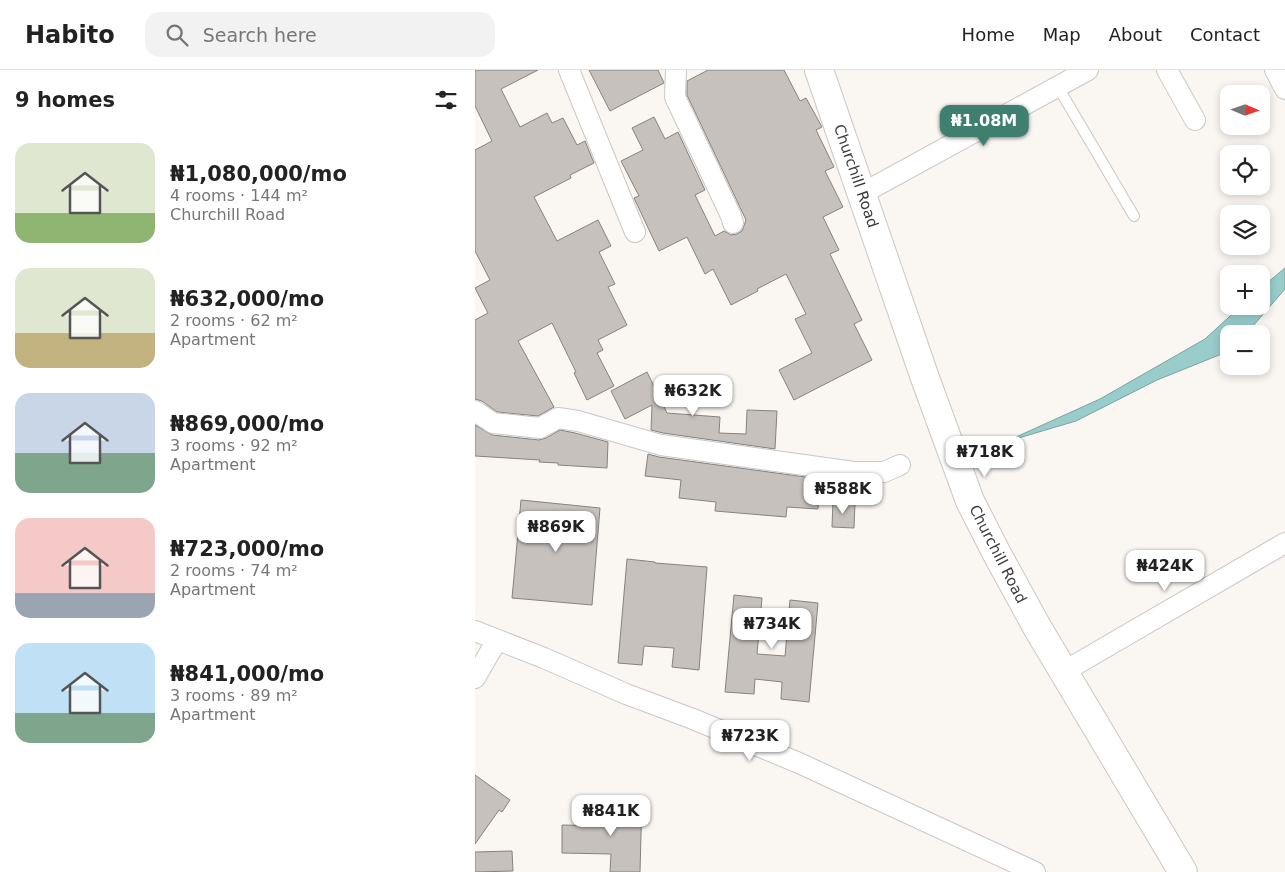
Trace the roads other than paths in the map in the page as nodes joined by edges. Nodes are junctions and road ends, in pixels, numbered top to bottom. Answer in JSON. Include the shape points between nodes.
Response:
{"nodes":[{"id":1,"x":569,"y":70,"type":"edge"},
{"id":2,"x":676,"y":70,"type":"edge"},
{"id":3,"x":819,"y":70,"type":"edge"},
{"id":4,"x":1088,"y":70,"type":"edge"},
{"id":5,"x":1167,"y":70,"type":"edge"},
{"id":6,"x":1275,"y":70,"type":"edge"},
{"id":7,"x":1058,"y":86,"type":"junction"},
{"id":8,"x":1285,"y":89,"type":"edge"},
{"id":9,"x":1195,"y":120,"type":"dead end"},
{"id":10,"x":863,"y":193,"type":"junction"},
{"id":11,"x":1133,"y":216,"type":"dead end"},
{"id":12,"x":733,"y":222,"type":"dead end"},
{"id":13,"x":635,"y":232,"type":"dead end"},
{"id":14,"x":475,"y":411,"type":"edge"},
{"id":15,"x":900,"y":466,"type":"dead end"},
{"id":16,"x":1285,"y":543,"type":"edge"},
{"id":17,"x":475,"y":631,"type":"edge"},
{"id":18,"x":497,"y":640,"type":"junction"},
{"id":19,"x":1063,"y":672,"type":"junction"},
{"id":20,"x":475,"y":678,"type":"edge"},
{"id":21,"x":1035,"y":872,"type":"edge"},
{"id":22,"x":1183,"y":872,"type":"edge"}],
"edges":[{"from":1,"to":13,"type":"street"},
{"from":2,"to":12,"type":"street","via":[[675,97]]},
{"from":3,"to":10,"type":"street","name":"Churchill Road"},
{"from":4,"to":7,"type":"street"},
{"from":5,"to":9,"type":"street"},
{"from":6,"to":8,"type":"street"},
{"from":7,"to":10,"type":"street"},
{"from":7,"to":11,"type":"lane"},
{"from":10,"to":19,"type":"street","name":"Churchill Road","via":[[970,501]]},
{"from":14,"to":15,"type":"street","via":[[493,423],[540,428],[558,418],[661,445],[854,472],[884,472]]},
{"from":16,"to":19,"type":"street"},
{"from":17,"to":18,"type":"street"},
{"from":18,"to":20,"type":"street"},
{"from":18,"to":21,"type":"street","via":[[799,763]]},
{"from":19,"to":22,"type":"street","name":"Churchill Road"}]}
